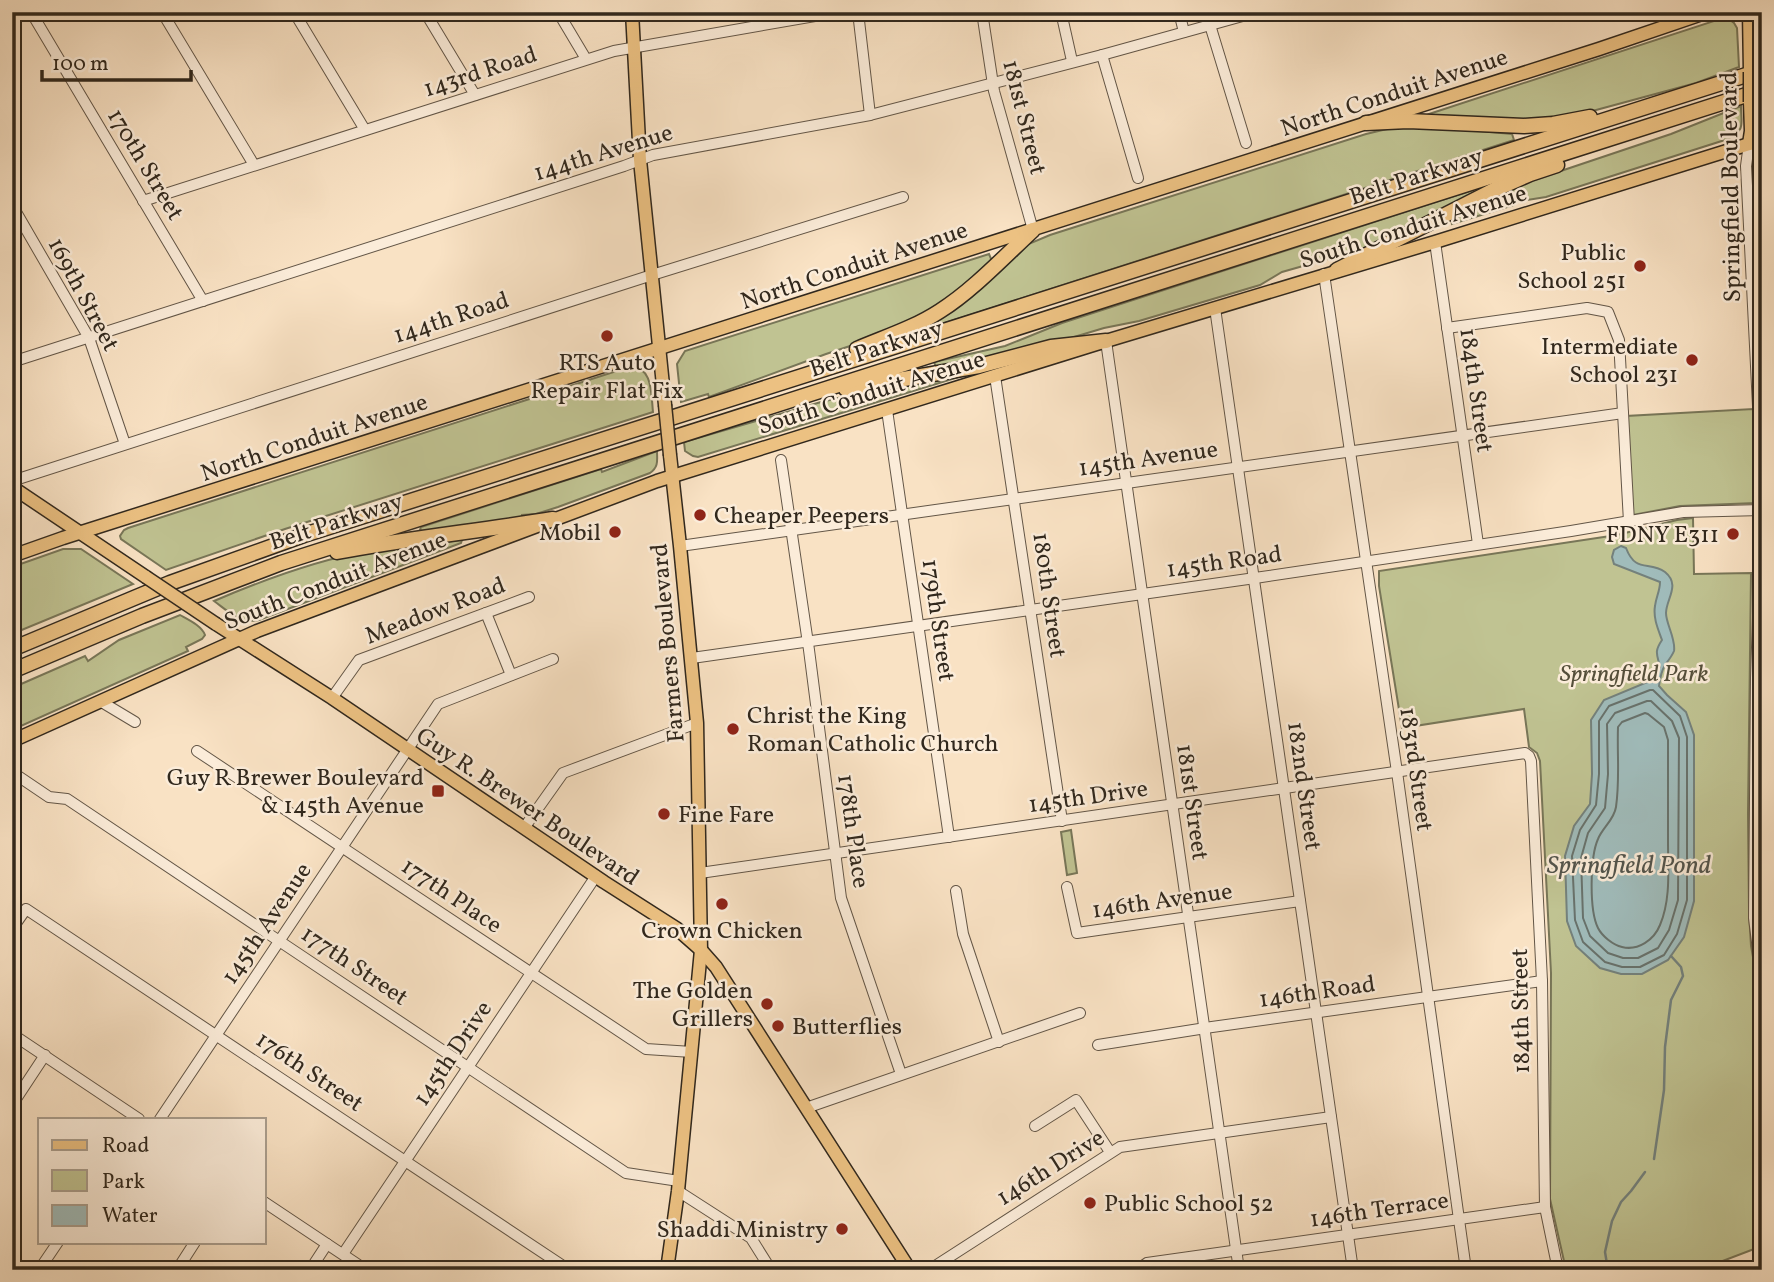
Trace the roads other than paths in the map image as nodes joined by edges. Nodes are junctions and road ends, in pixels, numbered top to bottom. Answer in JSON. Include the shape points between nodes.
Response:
{"nodes":[{"id":1,"x":24,"y":12,"type":"edge"},
{"id":2,"x":31,"y":12,"type":"edge"},
{"id":3,"x":162,"y":12,"type":"edge"},
{"id":4,"x":294,"y":12,"type":"edge"},
{"id":5,"x":425,"y":12,"type":"edge"},
{"id":6,"x":558,"y":12,"type":"edge"},
{"id":7,"x":632,"y":12,"type":"edge"},
{"id":8,"x":838,"y":12,"type":"edge"},
{"id":9,"x":858,"y":12,"type":"edge"},
{"id":10,"x":982,"y":12,"type":"edge"},
{"id":11,"x":1061,"y":12,"type":"edge"},
{"id":12,"x":1179,"y":12,"type":"edge"},
{"id":13,"x":1256,"y":12,"type":"edge"},
{"id":14,"x":1708,"y":12,"type":"edge"},
{"id":15,"x":1749,"y":12,"type":"edge"},
{"id":16,"x":12,"y":19,"type":"edge"},
{"id":17,"x":1210,"y":25,"type":"junction"},
{"id":18,"x":1184,"y":32,"type":"junction"},
{"id":19,"x":634,"y":48,"type":"junction"},
{"id":20,"x":1102,"y":55,"type":"junction"},
{"id":21,"x":586,"y":59,"type":"junction"},
{"id":22,"x":1072,"y":61,"type":"junction"},
{"id":23,"x":1762,"y":70,"type":"edge"},
{"id":24,"x":992,"y":82,"type":"junction"},
{"id":25,"x":1762,"y":90,"type":"edge"},
{"id":26,"x":475,"y":95,"type":"junction"},
{"id":27,"x":1643,"y":108,"type":"junction"},
{"id":28,"x":870,"y":115,"type":"junction"},
{"id":29,"x":1366,"y":123,"type":"junction"},
{"id":30,"x":1644,"y":128,"type":"junction"},
{"id":31,"x":365,"y":130,"type":"junction"},
{"id":32,"x":1762,"y":140,"type":"edge"},
{"id":33,"x":1246,"y":143,"type":"dead end"},
{"id":34,"x":1749,"y":144,"type":"junction"},
{"id":35,"x":640,"y":160,"type":"junction"},
{"id":36,"x":254,"y":165,"type":"junction"},
{"id":37,"x":1138,"y":177,"type":"dead end"},
{"id":38,"x":902,"y":197,"type":"dead end"},
{"id":39,"x":143,"y":201,"type":"junction"},
{"id":40,"x":12,"y":205,"type":"edge"},
{"id":41,"x":1033,"y":230,"type":"junction"},
{"id":42,"x":1435,"y":242,"type":"junction"},
{"id":43,"x":1331,"y":272,"type":"junction"},
{"id":44,"x":652,"y":275,"type":"junction"},
{"id":45,"x":203,"y":301,"type":"junction"},
{"id":46,"x":1215,"y":308,"type":"junction"},
{"id":47,"x":1447,"y":328,"type":"junction"},
{"id":48,"x":89,"y":338,"type":"junction"},
{"id":49,"x":1105,"y":341,"type":"junction"},
{"id":50,"x":660,"y":348,"type":"junction"},
{"id":51,"x":12,"y":362,"type":"edge"},
{"id":52,"x":995,"y":376,"type":"junction"},
{"id":53,"x":766,"y":387,"type":"junction"},
{"id":54,"x":793,"y":399,"type":"junction"},
{"id":55,"x":887,"y":410,"type":"junction"},
{"id":56,"x":1623,"y":413,"type":"junction"},
{"id":57,"x":1462,"y":435,"type":"junction"},
{"id":58,"x":125,"y":444,"type":"junction"},
{"id":59,"x":1350,"y":451,"type":"junction"},
{"id":60,"x":781,"y":460,"type":"dead end"},
{"id":61,"x":1237,"y":466,"type":"junction"},
{"id":62,"x":672,"y":476,"type":"junction"},
{"id":63,"x":12,"y":481,"type":"edge"},
{"id":64,"x":1127,"y":483,"type":"junction"},
{"id":65,"x":1762,"y":486,"type":"edge"},
{"id":66,"x":12,"y":487,"type":"edge"},
{"id":67,"x":1762,"y":496,"type":"edge"},
{"id":68,"x":1015,"y":499,"type":"junction"},
{"id":69,"x":1761,"y":510,"type":"edge"},
{"id":70,"x":903,"y":514,"type":"junction"},
{"id":71,"x":553,"y":519,"type":"junction"},
{"id":72,"x":1629,"y":522,"type":"junction"},
{"id":73,"x":791,"y":530,"type":"junction"},
{"id":74,"x":82,"y":532,"type":"junction"},
{"id":75,"x":1478,"y":544,"type":"junction"},
{"id":76,"x":681,"y":546,"type":"junction"},
{"id":77,"x":12,"y":556,"type":"edge"},
{"id":78,"x":281,"y":562,"type":"junction"},
{"id":79,"x":1366,"y":562,"type":"junction"},
{"id":80,"x":1255,"y":578,"type":"junction"},
{"id":81,"x":1143,"y":594,"type":"junction"},
{"id":82,"x":529,"y":597,"type":"dead end"},
{"id":83,"x":1031,"y":610,"type":"junction"},
{"id":84,"x":486,"y":613,"type":"junction"},
{"id":85,"x":99,"y":614,"type":"junction"},
{"id":86,"x":919,"y":626,"type":"junction"},
{"id":87,"x":240,"y":638,"type":"junction"},
{"id":88,"x":12,"y":639,"type":"edge"},
{"id":89,"x":808,"y":642,"type":"junction"},
{"id":90,"x":12,"y":649,"type":"edge"},
{"id":91,"x":692,"y":658,"type":"junction"},
{"id":92,"x":553,"y":659,"type":"dead end"},
{"id":93,"x":12,"y":671,"type":"edge"},
{"id":94,"x":511,"y":675,"type":"junction"},
{"id":95,"x":332,"y":698,"type":"junction"},
{"id":96,"x":100,"y":701,"type":"junction"},
{"id":97,"x":135,"y":722,"type":"dead end"},
{"id":98,"x":697,"y":723,"type":"junction"},
{"id":99,"x":12,"y":741,"type":"edge"},
{"id":100,"x":197,"y":751,"type":"dead end"},
{"id":101,"x":408,"y":751,"type":"junction"},
{"id":102,"x":1525,"y":754,"type":"joint"},
{"id":103,"x":12,"y":772,"type":"edge"},
{"id":104,"x":1397,"y":772,"type":"junction"},
{"id":105,"x":1284,"y":789,"type":"junction"},
{"id":106,"x":1173,"y":805,"type":"junction"},
{"id":107,"x":1062,"y":821,"type":"junction"},
{"id":108,"x":1758,"y":821,"type":"edge"},
{"id":109,"x":524,"y":828,"type":"junction"},
{"id":110,"x":949,"y":837,"type":"junction"},
{"id":111,"x":343,"y":847,"type":"junction"},
{"id":112,"x":836,"y":853,"type":"junction"},
{"id":113,"x":700,"y":873,"type":"junction"},
{"id":114,"x":596,"y":876,"type":"junction"},
{"id":115,"x":1067,"y":887,"type":"dead end"},
{"id":116,"x":956,"y":891,"type":"dead end"},
{"id":117,"x":1300,"y":901,"type":"junction"},
{"id":118,"x":1188,"y":916,"type":"junction"},
{"id":119,"x":14,"y":924,"type":"edge"},
{"id":120,"x":280,"y":941,"type":"junction"},
{"id":121,"x":701,"y":950,"type":"junction"},
{"id":122,"x":531,"y":972,"type":"junction"},
{"id":123,"x":1542,"y":981,"type":"junction"},
{"id":124,"x":1762,"y":982,"type":"edge"},
{"id":125,"x":1428,"y":997,"type":"junction"},
{"id":126,"x":1080,"y":1013,"type":"dead end"},
{"id":127,"x":1316,"y":1013,"type":"junction"},
{"id":128,"x":1204,"y":1028,"type":"junction"},
{"id":129,"x":12,"y":1034,"type":"edge"},
{"id":130,"x":217,"y":1035,"type":"junction"},
{"id":131,"x":999,"y":1042,"type":"junction"},
{"id":132,"x":1098,"y":1045,"type":"dead end"},
{"id":133,"x":692,"y":1052,"type":"junction"},
{"id":134,"x":45,"y":1055,"type":"junction"},
{"id":135,"x":468,"y":1066,"type":"junction"},
{"id":136,"x":901,"y":1074,"type":"junction"},
{"id":137,"x":12,"y":1105,"type":"edge"},
{"id":138,"x":806,"y":1108,"type":"junction"},
{"id":139,"x":1331,"y":1116,"type":"junction"},
{"id":140,"x":138,"y":1118,"type":"edge"},
{"id":141,"x":161,"y":1118,"type":"edge"},
{"id":142,"x":1035,"y":1126,"type":"dead end"},
{"id":143,"x":1219,"y":1133,"type":"junction"},
{"id":144,"x":1110,"y":1152,"type":"junction"},
{"id":145,"x":405,"y":1160,"type":"junction"},
{"id":146,"x":678,"y":1186,"type":"junction"},
{"id":147,"x":266,"y":1203,"type":"edge"},
{"id":148,"x":1545,"y":1207,"type":"junction"},
{"id":149,"x":1459,"y":1219,"type":"junction"},
{"id":150,"x":1348,"y":1235,"type":"junction"},
{"id":151,"x":57,"y":1244,"type":"edge"},
{"id":152,"x":194,"y":1244,"type":"edge"},
{"id":153,"x":327,"y":1244,"type":"junction"},
{"id":154,"x":1236,"y":1251,"type":"junction"},
{"id":155,"x":343,"y":1254,"type":"junction"},
{"id":156,"x":1762,"y":1267,"type":"edge"},
{"id":157,"x":39,"y":1270,"type":"edge"},
{"id":158,"x":177,"y":1270,"type":"edge"},
{"id":159,"x":310,"y":1270,"type":"edge"},
{"id":160,"x":366,"y":1270,"type":"edge"},
{"id":161,"x":569,"y":1270,"type":"edge"},
{"id":162,"x":667,"y":1270,"type":"edge"},
{"id":163,"x":771,"y":1270,"type":"edge"},
{"id":164,"x":910,"y":1270,"type":"edge"},
{"id":165,"x":929,"y":1270,"type":"edge"},
{"id":166,"x":1137,"y":1270,"type":"edge"},
{"id":167,"x":1239,"y":1270,"type":"edge"},
{"id":168,"x":1353,"y":1270,"type":"edge"},
{"id":169,"x":1466,"y":1270,"type":"edge"},
{"id":170,"x":1558,"y":1270,"type":"edge"},
{"id":171,"x":1754,"y":1270,"type":"edge"}],
"edges":[{"from":1,"to":16,"type":"street"},
{"from":2,"to":39,"type":"street","name":"170th Street"},
{"from":3,"to":36,"type":"street"},
{"from":4,"to":31,"type":"street"},
{"from":5,"to":26,"type":"street"},
{"from":6,"to":21,"type":"street"},
{"from":7,"to":19,"type":"main road","name":"Farmers Boulevard"},
{"from":8,"to":19,"type":"street","name":"143rd Road"},
{"from":9,"to":28,"type":"street"},
{"from":10,"to":24,"type":"street","name":"181st Street"},
{"from":11,"to":22,"type":"street"},
{"from":12,"to":18,"type":"street"},
{"from":13,"to":17,"type":"street","name":"144th Avenue"},
{"from":14,"to":29,"type":"main road","name":"North Conduit Avenue"},
{"from":15,"to":34,"type":"main road","name":"Springfield Boulevard","bridge":true},
{"from":17,"to":18,"type":"street","name":"144th Avenue"},
{"from":17,"to":33,"type":"street"},
{"from":18,"to":20,"type":"street","name":"144th Avenue"},
{"from":19,"to":21,"type":"street","name":"143rd Road"},
{"from":19,"to":35,"type":"main road","name":"Farmers Boulevard"},
{"from":20,"to":22,"type":"street","name":"144th Avenue"},
{"from":20,"to":37,"type":"street"},
{"from":21,"to":26,"type":"street","name":"143rd Road"},
{"from":22,"to":24,"type":"street","name":"144th Avenue"},
{"from":23,"to":27,"type":"highway","name":"Belt Parkway"},
{"from":24,"to":28,"type":"street","name":"144th Avenue"},
{"from":24,"to":41,"type":"street","name":"181st Street"},
{"from":25,"to":30,"type":"highway","name":"Belt Parkway"},
{"from":26,"to":31,"type":"street","name":"143rd Road"},
{"from":27,"to":29,"type":"highway","via":[[1539,125]]},
{"from":27,"to":53,"type":"highway","name":"Belt Parkway"},
{"from":28,"to":35,"type":"street","name":"144th Avenue"},
{"from":29,"to":41,"type":"main road","name":"North Conduit Avenue"},
{"from":30,"to":43,"type":"highway","via":[[1503,186]]},
{"from":30,"to":54,"type":"highway","name":"Belt Parkway"},
{"from":31,"to":36,"type":"street","name":"143rd Road"},
{"from":32,"to":34,"type":"main road","name":"South Conduit Avenue"},
{"from":34,"to":42,"type":"main road","name":"South Conduit Avenue"},
{"from":34,"to":65,"type":"street","name":"Springfield Boulevard","via":[[1746,166]]},
{"from":35,"to":44,"type":"main road","name":"Farmers Boulevard"},
{"from":35,"to":45,"type":"street","name":"144th Avenue"},
{"from":36,"to":39,"type":"street","name":"143rd Road"},
{"from":38,"to":44,"type":"street","name":"144th Road"},
{"from":39,"to":45,"type":"street","name":"170th Street"},
{"from":40,"to":48,"type":"street","name":"169th Street"},
{"from":41,"to":50,"type":"main road","name":"North Conduit Avenue"},
{"from":41,"to":53,"type":"highway","via":[[932,317]]},
{"from":42,"to":43,"type":"main road","name":"South Conduit Avenue"},
{"from":42,"to":47,"type":"street","name":"184th Street"},
{"from":43,"to":46,"type":"main road","name":"South Conduit Avenue"},
{"from":43,"to":59,"type":"street","name":"183rd Street"},
{"from":44,"to":50,"type":"main road","name":"Farmers Boulevard"},
{"from":44,"to":58,"type":"street","name":"144th Road"},
{"from":45,"to":48,"type":"street","name":"144th Avenue"},
{"from":46,"to":49,"type":"main road","name":"South Conduit Avenue"},
{"from":46,"to":61,"type":"street","name":"182nd Street"},
{"from":47,"to":56,"type":"street","via":[[1587,308],[1608,312],[1619,340]]},
{"from":47,"to":57,"type":"street","name":"184th Street"},
{"from":48,"to":51,"type":"street","name":"144th Avenue"},
{"from":48,"to":58,"type":"street","name":"169th Street"},
{"from":49,"to":52,"type":"main road","name":"South Conduit Avenue"},
{"from":49,"to":54,"type":"highway","via":[[1051,347],[979,366]]},
{"from":49,"to":64,"type":"street","name":"181st Street"},
{"from":50,"to":62,"type":"main road","name":"Farmers Boulevard","bridge":true},
{"from":50,"to":74,"type":"main road","name":"North Conduit Avenue"},
{"from":52,"to":55,"type":"main road","name":"South Conduit Avenue"},
{"from":52,"to":68,"type":"street","name":"180th Street"},
{"from":53,"to":85,"type":"highway","name":"Belt Parkway","via":[[292,539]]},
{"from":54,"to":78,"type":"highway","name":"Belt Parkway"},
{"from":55,"to":62,"type":"main road","name":"South Conduit Avenue"},
{"from":55,"to":70,"type":"street","name":"179th Street"},
{"from":56,"to":57,"type":"street","name":"145th Avenue"},
{"from":56,"to":72,"type":"street"},
{"from":57,"to":59,"type":"street","name":"145th Avenue"},
{"from":57,"to":75,"type":"street","name":"184th Street"},
{"from":58,"to":63,"type":"street","name":"144th Road"},
{"from":59,"to":61,"type":"street","name":"145th Avenue"},
{"from":59,"to":79,"type":"street","name":"183rd Street"},
{"from":60,"to":73,"type":"street","name":"178th Place"},
{"from":61,"to":64,"type":"street","name":"145th Avenue"},
{"from":61,"to":80,"type":"street","name":"182nd Street"},
{"from":62,"to":71,"type":"main road","name":"South Conduit Avenue"},
{"from":62,"to":76,"type":"main road","name":"Farmers Boulevard"},
{"from":64,"to":68,"type":"street","name":"145th Avenue"},
{"from":64,"to":81,"type":"street","name":"181st Street"},
{"from":66,"to":74,"type":"main road","name":"Guy R. Brewer Boulevard"},
{"from":67,"to":69,"type":"street"},
{"from":68,"to":70,"type":"street","name":"145th Avenue"},
{"from":68,"to":83,"type":"street","name":"180th Street"},
{"from":69,"to":72,"type":"street","name":"145th Road","via":[[1683,512]]},
{"from":69,"to":108,"type":"street"},
{"from":70,"to":73,"type":"street","name":"145th Avenue"},
{"from":70,"to":86,"type":"street","name":"179th Street"},
{"from":71,"to":78,"type":"highway"},
{"from":71,"to":87,"type":"main road","name":"South Conduit Avenue"},
{"from":72,"to":75,"type":"street","name":"145th Road"},
{"from":73,"to":76,"type":"street","name":"145th Avenue"},
{"from":73,"to":89,"type":"street","name":"178th Place"},
{"from":74,"to":77,"type":"main road","name":"North Conduit Avenue"},
{"from":74,"to":87,"type":"main road","name":"Guy R. Brewer Boulevard","bridge":true},
{"from":75,"to":79,"type":"street","name":"145th Road"},
{"from":76,"to":91,"type":"main road","name":"Farmers Boulevard"},
{"from":78,"to":93,"type":"highway","name":"Belt Parkway"},
{"from":79,"to":80,"type":"street","name":"145th Road"},
{"from":79,"to":104,"type":"street","name":"183rd Street"},
{"from":80,"to":81,"type":"street","name":"145th Road"},
{"from":80,"to":105,"type":"street","name":"182nd Street"},
{"from":81,"to":83,"type":"street","name":"145th Road"},
{"from":81,"to":106,"type":"street","name":"181st Street"},
{"from":82,"to":84,"type":"street","name":"Meadow Road"},
{"from":83,"to":86,"type":"street","name":"145th Road"},
{"from":83,"to":107,"type":"street","name":"180th Street"},
{"from":84,"to":94,"type":"street"},
{"from":84,"to":95,"type":"street","name":"Meadow Road","via":[[359,660]]},
{"from":85,"to":88,"type":"highway"},
{"from":85,"to":90,"type":"highway","name":"Belt Parkway"},
{"from":86,"to":89,"type":"street","name":"145th Road"},
{"from":86,"to":110,"type":"street","name":"179th Street"},
{"from":87,"to":95,"type":"main road","name":"Guy R. Brewer Boulevard"},
{"from":87,"to":96,"type":"main road","name":"South Conduit Avenue"},
{"from":89,"to":91,"type":"street","name":"145th Road"},
{"from":89,"to":112,"type":"street","name":"178th Place"},
{"from":91,"to":98,"type":"main road","name":"Farmers Boulevard"},
{"from":92,"to":94,"type":"street","name":"145th Avenue"},
{"from":94,"to":101,"type":"street","name":"145th Avenue","via":[[438,704]]},
{"from":95,"to":101,"type":"main road","name":"Guy R. Brewer Boulevard"},
{"from":96,"to":97,"type":"street"},
{"from":96,"to":99,"type":"main road","name":"South Conduit Avenue"},
{"from":98,"to":109,"type":"street","via":[[563,773]]},
{"from":98,"to":113,"type":"main road","name":"Farmers Boulevard"},
{"from":100,"to":111,"type":"street","name":"177th Place"},
{"from":101,"to":109,"type":"main road","name":"Guy R. Brewer Boulevard"},
{"from":101,"to":111,"type":"street","name":"145th Avenue"},
{"from":102,"to":104,"type":"street","name":"145th Drive"},
{"from":102,"to":123,"type":"street","name":"184th Street","via":[[1531,761]]},
{"from":103,"to":120,"type":"street","name":"177th Street","via":[[49,797],[67,799]]},
{"from":104,"to":105,"type":"street","name":"145th Drive"},
{"from":104,"to":125,"type":"street","name":"183rd Street"},
{"from":105,"to":106,"type":"street","name":"145th Drive"},
{"from":105,"to":117,"type":"street","name":"182nd Street"},
{"from":106,"to":107,"type":"street","name":"145th Drive"},
{"from":106,"to":118,"type":"street","name":"181st Street"},
{"from":107,"to":110,"type":"street","name":"145th Drive"},
{"from":108,"to":124,"type":"street","via":[[1754,918]]},
{"from":109,"to":114,"type":"main road","name":"Guy R. Brewer Boulevard"},
{"from":110,"to":112,"type":"street","name":"145th Drive"},
{"from":111,"to":120,"type":"street","name":"145th Avenue"},
{"from":111,"to":122,"type":"street","name":"177th Place"},
{"from":112,"to":113,"type":"street","name":"145th Drive"},
{"from":112,"to":136,"type":"street","name":"178th Place","via":[[841,898]]},
{"from":113,"to":121,"type":"main road","name":"Farmers Boulevard"},
{"from":114,"to":121,"type":"main road","name":"Guy R. Brewer Boulevard"},
{"from":114,"to":122,"type":"street","name":"145th Drive"},
{"from":115,"to":118,"type":"street","name":"146th Avenue","via":[[1077,933]]},
{"from":116,"to":131,"type":"street","via":[[963,934]]},
{"from":117,"to":118,"type":"street","name":"146th Avenue"},
{"from":117,"to":127,"type":"street","name":"182nd Street"},
{"from":118,"to":128,"type":"street","name":"181st Street"},
{"from":119,"to":130,"type":"street","name":"176th Street","via":[[26,909]]},
{"from":120,"to":130,"type":"street","name":"145th Avenue"},
{"from":120,"to":135,"type":"street","name":"177th Street"},
{"from":121,"to":133,"type":"main road","name":"Farmers Boulevard"},
{"from":121,"to":138,"type":"main road","name":"Guy R. Brewer Boulevard"},
{"from":122,"to":133,"type":"street","name":"177th Place","via":[[646,1049]]},
{"from":122,"to":135,"type":"street","name":"145th Drive"},
{"from":123,"to":125,"type":"street","name":"146th Road"},
{"from":123,"to":148,"type":"street","name":"184th Street"},
{"from":125,"to":127,"type":"street","name":"146th Road"},
{"from":125,"to":149,"type":"street","name":"183rd Street"},
{"from":126,"to":131,"type":"street"},
{"from":127,"to":128,"type":"street","name":"146th Road"},
{"from":127,"to":139,"type":"street","name":"182nd Street"},
{"from":128,"to":132,"type":"street","name":"146th Road"},
{"from":128,"to":143,"type":"street","name":"181st Street"},
{"from":129,"to":134,"type":"street"},
{"from":130,"to":141,"type":"street","name":"145th Avenue"},
{"from":130,"to":145,"type":"street","name":"176th Street"},
{"from":131,"to":136,"type":"street"},
{"from":133,"to":146,"type":"main road","name":"Farmers Boulevard"},
{"from":134,"to":137,"type":"street"},
{"from":134,"to":140,"type":"street"},
{"from":135,"to":145,"type":"street","name":"145th Drive"},
{"from":135,"to":146,"type":"street","name":"177th Street","via":[[626,1173]]},
{"from":136,"to":138,"type":"street"},
{"from":138,"to":164,"type":"main road","name":"Guy R. Brewer Boulevard"},
{"from":139,"to":143,"type":"street","name":"146th Drive"},
{"from":139,"to":150,"type":"street","name":"182nd Street"},
{"from":142,"to":144,"type":"street","via":[[1076,1100]]},
{"from":143,"to":144,"type":"street","name":"146th Drive"},
{"from":143,"to":154,"type":"street","name":"181st Street"},
{"from":144,"to":165,"type":"street","name":"146th Drive"},
{"from":145,"to":155,"type":"street","name":"145th Drive"},
{"from":145,"to":161,"type":"street","name":"176th Street"},
{"from":146,"to":162,"type":"main road","name":"Farmers Boulevard"},
{"from":146,"to":163,"type":"street","name":"177th Street","via":[[751,1238]]},
{"from":147,"to":153,"type":"street"},
{"from":148,"to":149,"type":"street","name":"146th Terrace"},
{"from":148,"to":170,"type":"street","name":"184th Street"},
{"from":149,"to":150,"type":"street","name":"146th Terrace"},
{"from":149,"to":169,"type":"street","name":"183rd Street"},
{"from":150,"to":154,"type":"street","name":"146th Terrace"},
{"from":150,"to":168,"type":"street","name":"182nd Street"},
{"from":151,"to":157,"type":"street"},
{"from":152,"to":158,"type":"street"},
{"from":153,"to":155,"type":"street"},
{"from":153,"to":159,"type":"street"},
{"from":154,"to":166,"type":"street","name":"146th Terrace","via":[[1147,1263]]},
{"from":154,"to":167,"type":"street","name":"181st Street"},
{"from":155,"to":160,"type":"street"},
{"from":156,"to":171,"type":"street"}]}
